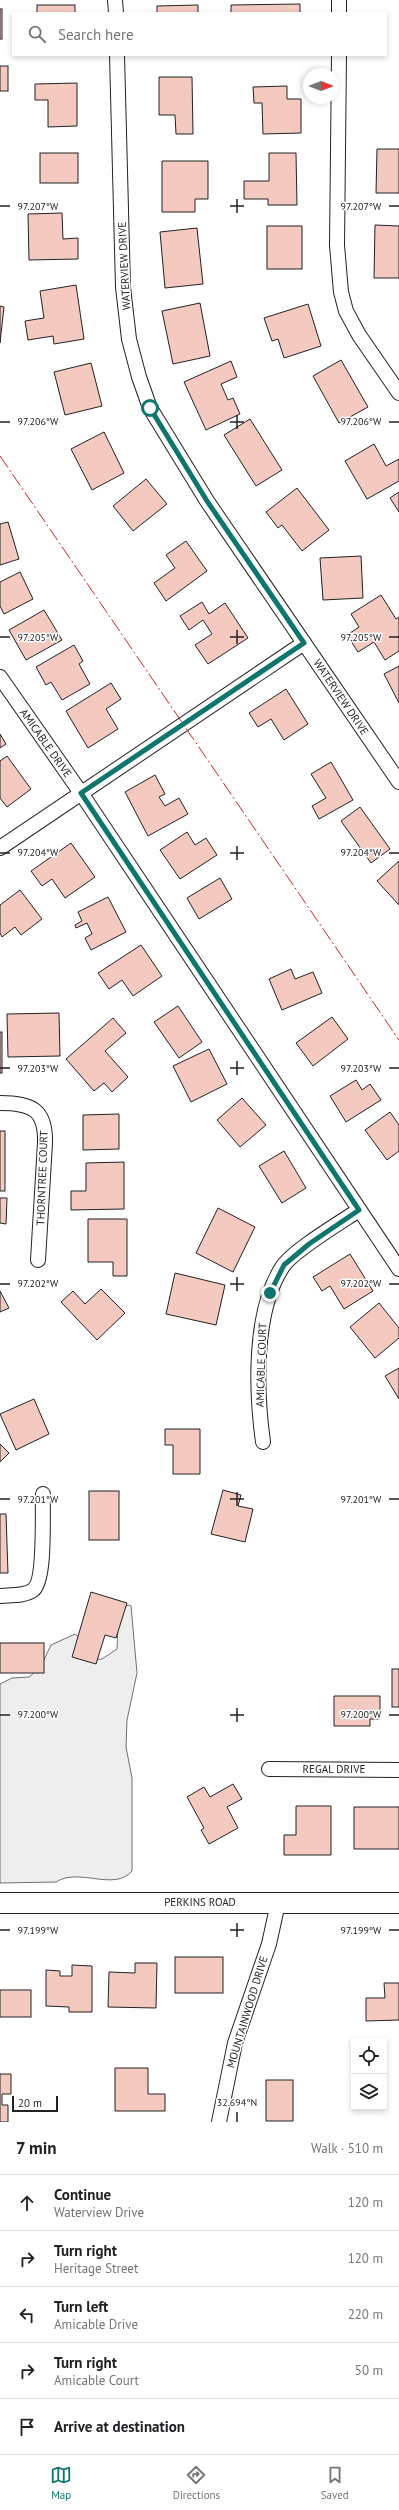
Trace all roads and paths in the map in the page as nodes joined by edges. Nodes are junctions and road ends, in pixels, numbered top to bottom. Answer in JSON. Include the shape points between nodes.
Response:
{"nodes":[{"id":1,"x":115,"y":0,"type":"edge"},
{"id":2,"x":339,"y":0,"type":"edge"},
{"id":3,"x":116,"y":12,"type":"edge"},
{"id":4,"x":339,"y":12,"type":"edge"},
{"id":5,"x":117,"y":56,"type":"edge"},
{"id":6,"x":338,"y":56,"type":"edge"},
{"id":7,"x":399,"y":393,"type":"edge"},
{"id":8,"x":304,"y":643,"type":"junction"},
{"id":9,"x":0,"y":677,"type":"edge"},
{"id":10,"x":399,"y":782,"type":"edge"},
{"id":11,"x":81,"y":793,"type":"junction"},
{"id":12,"x":0,"y":848,"type":"edge"},
{"id":13,"x":0,"y":1103,"type":"edge"},
{"id":14,"x":359,"y":1210,"type":"junction"},
{"id":15,"x":38,"y":1260,"type":"dead end"},
{"id":16,"x":399,"y":1269,"type":"edge"},
{"id":17,"x":263,"y":1442,"type":"dead end"},
{"id":18,"x":43,"y":1494,"type":"dead end"},
{"id":19,"x":0,"y":1596,"type":"edge"},
{"id":20,"x":269,"y":1769,"type":"dead end"},
{"id":21,"x":399,"y":1770,"type":"edge"},
{"id":22,"x":0,"y":1903,"type":"edge"},
{"id":23,"x":278,"y":1903,"type":"junction"},
{"id":24,"x":399,"y":1903,"type":"edge"},
{"id":25,"x":219,"y":2122,"type":"edge"}],
"edges":[{"from":1,"to":3,"type":"street"},
{"from":2,"to":4,"type":"street"},
{"from":5,"to":8,"type":"street","name":"WATERVIEW DRIVE","via":[[123,287],[129,339],[138,377],[150,408],[207,501]]},
{"from":6,"to":7,"type":"street","via":[[337,245],[341,292],[346,311]]},
{"from":8,"to":10,"type":"street","name":"WATERVIEW DRIVE"},
{"from":8,"to":11,"type":"street"},
{"from":9,"to":11,"type":"street","name":"AMICABLE DRIVE"},
{"from":11,"to":12,"type":"street"},
{"from":11,"to":14,"type":"street","name":"AMICABLE DRIVE"},
{"from":13,"to":15,"type":"street","name":"THORNTREE COURT","via":[[32,1108],[44,1125]]},
{"from":14,"to":16,"type":"street","name":"AMICABLE DRIVE"},
{"from":14,"to":17,"type":"street","name":"AMICABLE COURT","via":[[309,1244],[284,1265],[270,1293],[263,1318],[259,1388]]},
{"from":18,"to":19,"type":"street","via":[[41,1572],[38,1585],[29,1592]]},
{"from":20,"to":21,"type":"street","name":"REGAL DRIVE"},
{"from":22,"to":23,"type":"main road","name":"PERKINS ROAD"},
{"from":23,"to":24,"type":"main road","name":"PERKINS ROAD"},
{"from":23,"to":25,"type":"street","name":"MOUNTAINWOOD DRIVE","via":[[269,1944],[235,2043]]}]}
